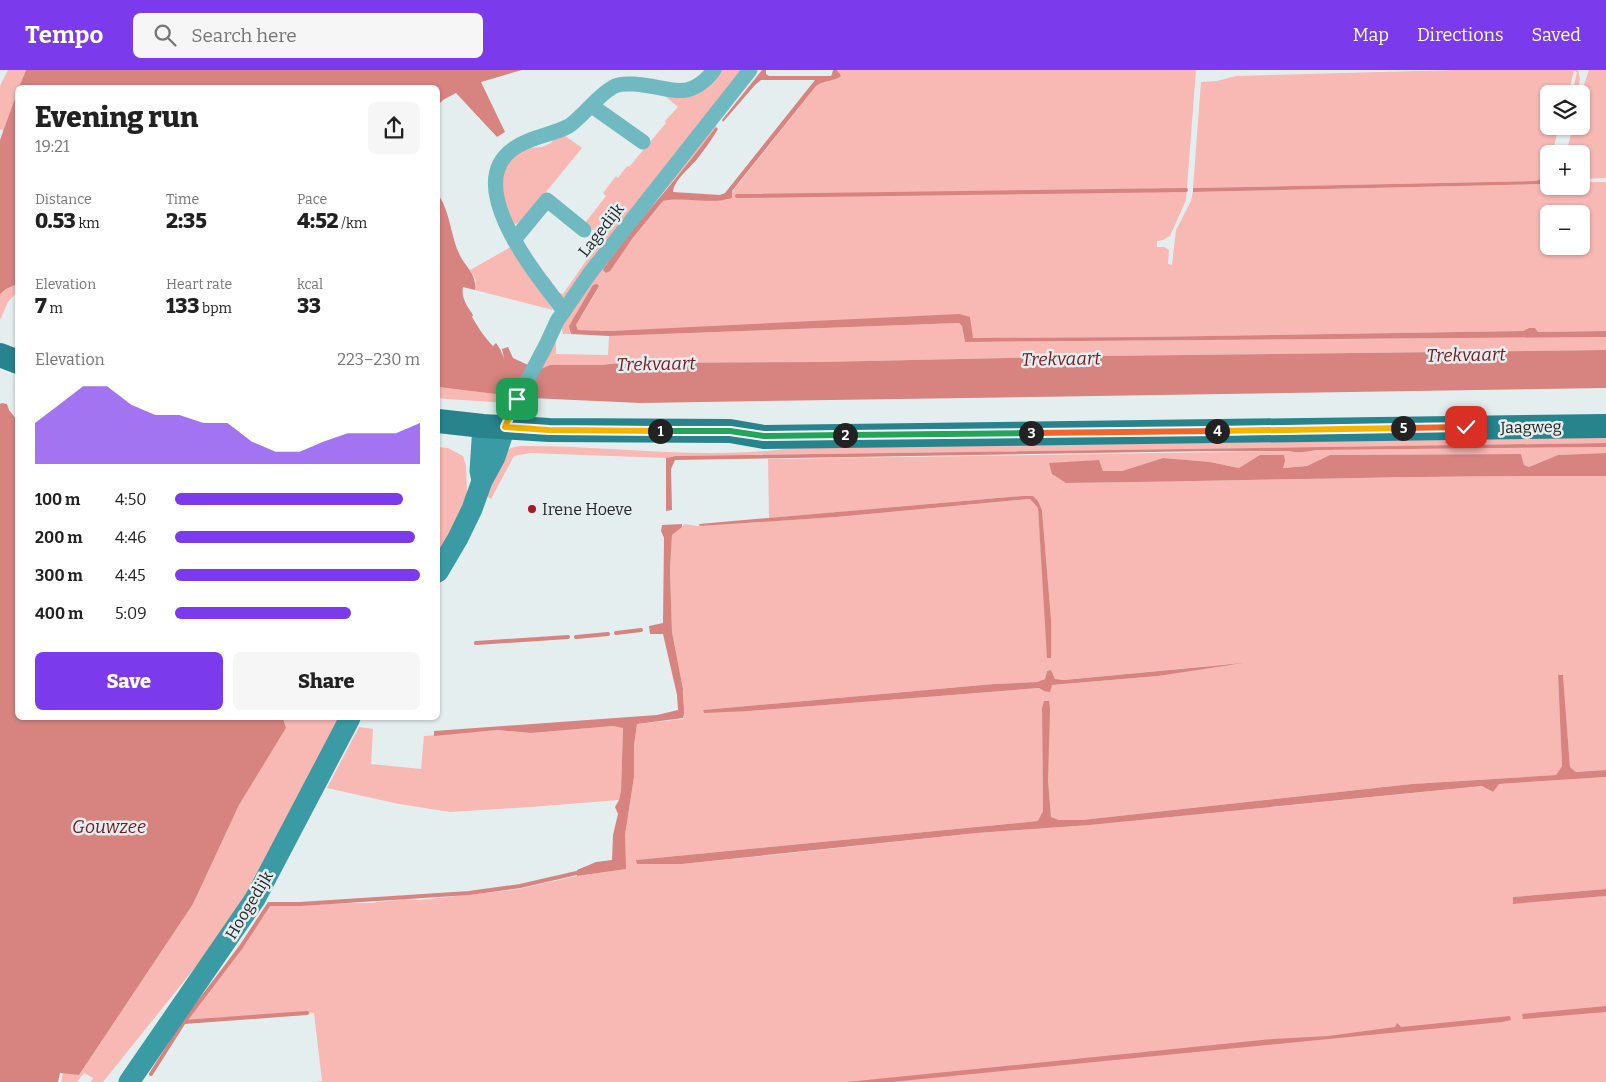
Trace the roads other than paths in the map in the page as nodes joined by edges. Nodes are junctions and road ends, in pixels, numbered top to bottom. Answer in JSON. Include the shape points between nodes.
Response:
{"nodes":[{"id":1,"x":714,"y":70,"type":"edge"},
{"id":2,"x":750,"y":70,"type":"edge"},
{"id":3,"x":592,"y":106,"type":"junction"},
{"id":4,"x":643,"y":142,"type":"dead end"},
{"id":5,"x":584,"y":230,"type":"dead end"},
{"id":6,"x":514,"y":240,"type":"junction"},
{"id":7,"x":564,"y":311,"type":"junction"},
{"id":8,"x":0,"y":355,"type":"edge"},
{"id":9,"x":15,"y":361,"type":"edge"},
{"id":10,"x":440,"y":422,"type":"edge"},
{"id":11,"x":1606,"y":426,"type":"edge"},
{"id":12,"x":494,"y":427,"type":"junction"},
{"id":13,"x":440,"y":569,"type":"edge"},
{"id":14,"x":349,"y":720,"type":"edge"},
{"id":15,"x":129,"y":1082,"type":"edge"}],
"edges":[{"from":1,"to":3,"type":"street","via":[[698,86],[682,91],[650,85],[616,86]]},
{"from":2,"to":7,"type":"street","name":"Lagedijk","via":[[602,256]]},
{"from":3,"to":4,"type":"street"},
{"from":3,"to":6,"type":"street","via":[[569,126],[513,148],[502,161],[495,177],[496,194]]},
{"from":5,"to":6,"type":"street","via":[[546,200]]},
{"from":6,"to":7,"type":"street"},
{"from":7,"to":12,"type":"street","name":"Lagedijk","via":[[516,402]]},
{"from":8,"to":9,"type":"main road"},
{"from":10,"to":12,"type":"main road","name":"Jaagweg"},
{"from":11,"to":12,"type":"main road","name":"Jaagweg","via":[[764,436],[730,431]]},
{"from":12,"to":13,"type":"street","via":[[495,457],[472,510]]},
{"from":14,"to":15,"type":"street","name":"Hoogedijk","via":[[255,899]]}]}
